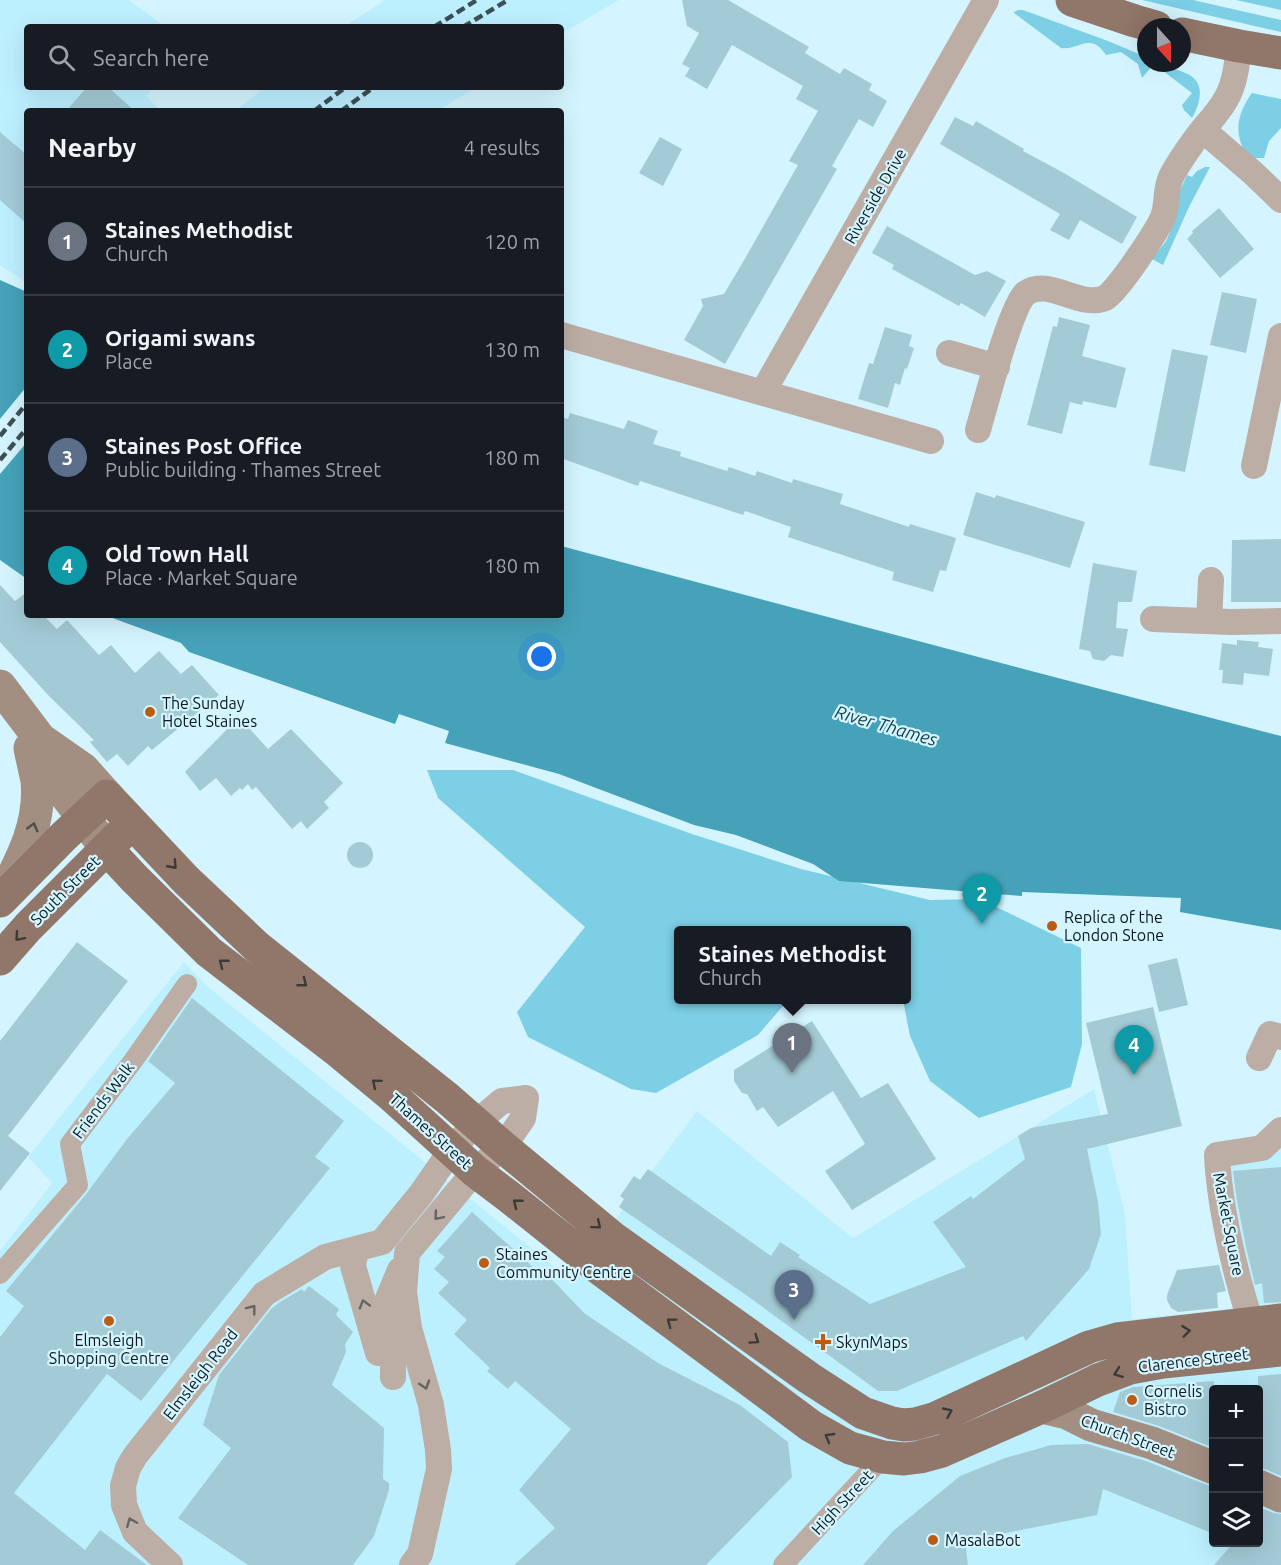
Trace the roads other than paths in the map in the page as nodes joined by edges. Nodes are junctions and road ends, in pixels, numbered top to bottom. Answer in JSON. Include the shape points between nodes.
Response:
{"nodes":[{"id":1,"x":986,"y":0,"type":"edge"},
{"id":2,"x":1072,"y":0,"type":"edge"},
{"id":3,"x":1137,"y":22,"type":"edge"},
{"id":4,"x":1191,"y":36,"type":"edge"},
{"id":5,"x":1239,"y":46,"type":"junction"},
{"id":6,"x":1281,"y":53,"type":"edge"},
{"id":7,"x":1203,"y":130,"type":"junction"},
{"id":8,"x":1281,"y":200,"type":"edge"},
{"id":9,"x":564,"y":336,"type":"edge"},
{"id":10,"x":1281,"y":336,"type":"edge"},
{"id":11,"x":949,"y":353,"type":"dead end"},
{"id":12,"x":997,"y":367,"type":"junction"},
{"id":13,"x":763,"y":392,"type":"junction"},
{"id":14,"x":978,"y":430,"type":"dead end"},
{"id":15,"x":931,"y":441,"type":"dead end"},
{"id":16,"x":1254,"y":466,"type":"dead end"},
{"id":17,"x":1210,"y":580,"type":"dead end"},
{"id":18,"x":1153,"y":619,"type":"dead end"},
{"id":19,"x":1209,"y":621,"type":"junction"},
{"id":20,"x":1281,"y":621,"type":"edge"},
{"id":21,"x":0,"y":686,"type":"edge"},
{"id":22,"x":31,"y":727,"type":"junction"},
{"id":23,"x":107,"y":796,"type":"junction"},
{"id":24,"x":83,"y":818,"type":"junction"},
{"id":25,"x":132,"y":823,"type":"junction"},
{"id":26,"x":107,"y":849,"type":"junction"},
{"id":27,"x":0,"y":900,"type":"edge"},
{"id":28,"x":0,"y":959,"type":"edge"},
{"id":29,"x":187,"y":984,"type":"dead end"},
{"id":30,"x":1281,"y":1037,"type":"edge"},
{"id":31,"x":1259,"y":1058,"type":"dead end"},
{"id":32,"x":476,"y":1123,"type":"junction"},
{"id":33,"x":1281,"y":1130,"type":"edge"},
{"id":34,"x":503,"y":1148,"type":"junction"},
{"id":35,"x":463,"y":1160,"type":"junction"},
{"id":36,"x":382,"y":1242,"type":"junction"},
{"id":37,"x":356,"y":1249,"type":"junction"},
{"id":38,"x":407,"y":1253,"type":"junction"},
{"id":39,"x":0,"y":1274,"type":"edge"},
{"id":40,"x":1273,"y":1336,"type":"edge"},
{"id":41,"x":1049,"y":1365,"type":"joint"},
{"id":42,"x":1042,"y":1407,"type":"junction"},
{"id":43,"x":883,"y":1457,"type":"junction"},
{"id":44,"x":1209,"y":1466,"type":"edge"},
{"id":45,"x":1263,"y":1488,"type":"edge"},
{"id":46,"x":1281,"y":1496,"type":"edge"},
{"id":47,"x":170,"y":1565,"type":"edge"},
{"id":48,"x":412,"y":1565,"type":"edge"},
{"id":49,"x":783,"y":1565,"type":"edge"}],
"edges":[{"from":1,"to":13,"type":"street","name":"Riverside Drive"},
{"from":2,"to":3,"type":"main road"},
{"from":4,"to":5,"type":"main road"},
{"from":5,"to":6,"type":"main road"},
{"from":5,"to":7,"type":"street","via":[[1227,98]]},
{"from":7,"to":8,"type":"street"},
{"from":7,"to":12,"type":"street","via":[[1170,178],[1163,216],[1156,229],[1116,289],[1094,301],[1047,289],[1026,293],[1017,305]]},
{"from":9,"to":13,"type":"street"},
{"from":10,"to":16,"type":"street"},
{"from":11,"to":12,"type":"street"},
{"from":12,"to":14,"type":"street"},
{"from":13,"to":15,"type":"street"},
{"from":17,"to":19,"type":"street"},
{"from":18,"to":19,"type":"street"},
{"from":19,"to":20,"type":"street"},
{"from":21,"to":22,"type":"main road","name":"Thames Street"},
{"from":22,"to":23,"type":"main road","name":"Thames Street","via":[[83,769]]},
{"from":22,"to":24,"type":"main road","name":"Thames Street","via":[[62,789]]},
{"from":27,"to":22,"type":"main road","one_way":true,"via":[[28,844],[36,818],[37,779]]},
{"from":23,"to":24,"type":"main road"},
{"from":23,"to":25,"type":"main road","name":"Thames Street"},
{"from":24,"to":26,"type":"main road","name":"Thames Street"},
{"from":24,"to":27,"type":"main road"},
{"from":25,"to":26,"type":"main road","name":"South Street"},
{"from":25,"to":32,"type":"main road","name":"Thames Street","one_way":true,"via":[[257,947]]},
{"from":26,"to":28,"type":"main road","name":"South Street","one_way":true},
{"from":35,"to":26,"type":"main road","name":"Thames Street","one_way":true,"via":[[339,1052],[209,952]]},
{"from":29,"to":39,"type":"street","name":"Friends Walk","via":[[70,1144],[78,1185]]},
{"from":30,"to":31,"type":"street","via":[[1270,1034]]},
{"from":32,"to":34,"type":"main road","name":"Thames Street"},
{"from":32,"to":34,"type":"street","via":[[502,1101],[526,1098],[523,1118]]},
{"from":32,"to":35,"type":"street"},
{"from":33,"to":40,"type":"street","name":"Market Square","via":[[1262,1148],[1217,1155],[1229,1244]]},
{"from":34,"to":35,"type":"street"},
{"from":34,"to":41,"type":"main road","name":"Thames Street","one_way":true,"via":[[613,1238],[862,1413],[892,1423],[915,1424]]},
{"from":35,"to":36,"type":"street","via":[[421,1194]]},
{"from":35,"to":38,"type":"street","one_way":true},
{"from":43,"to":35,"type":"main road","name":"Thames Street","one_way":true,"via":[[850,1448],[811,1426],[596,1266]]},
{"from":36,"to":37,"type":"street","name":"Elmsleigh Road"},
{"from":36,"to":38,"type":"street"},
{"from":38,"to":37,"type":"street","one_way":true,"via":[[385,1306],[393,1377],[380,1357],[353,1266]]},
{"from":47,"to":37,"type":"street","name":"Elmsleigh Road","one_way":true,"via":[[135,1532],[124,1505],[123,1486],[135,1456],[264,1294],[325,1257]]},
{"from":38,"to":48,"type":"street","one_way":true,"via":[[404,1292],[409,1328],[431,1405],[439,1469],[420,1554]]},
{"from":41,"to":40,"type":"main road","name":"Clarence Street","one_way":true,"via":[[1118,1339]]},
{"from":40,"to":42,"type":"main road","name":"Clarence Street","one_way":true,"via":[[1130,1368]]},
{"from":42,"to":43,"type":"main road","name":"High Street","via":[[942,1451],[904,1459]]},
{"from":42,"to":44,"type":"main road","name":"Church Street"},
{"from":43,"to":49,"type":"street","name":"High Street"},
{"from":45,"to":46,"type":"main road"}]}
